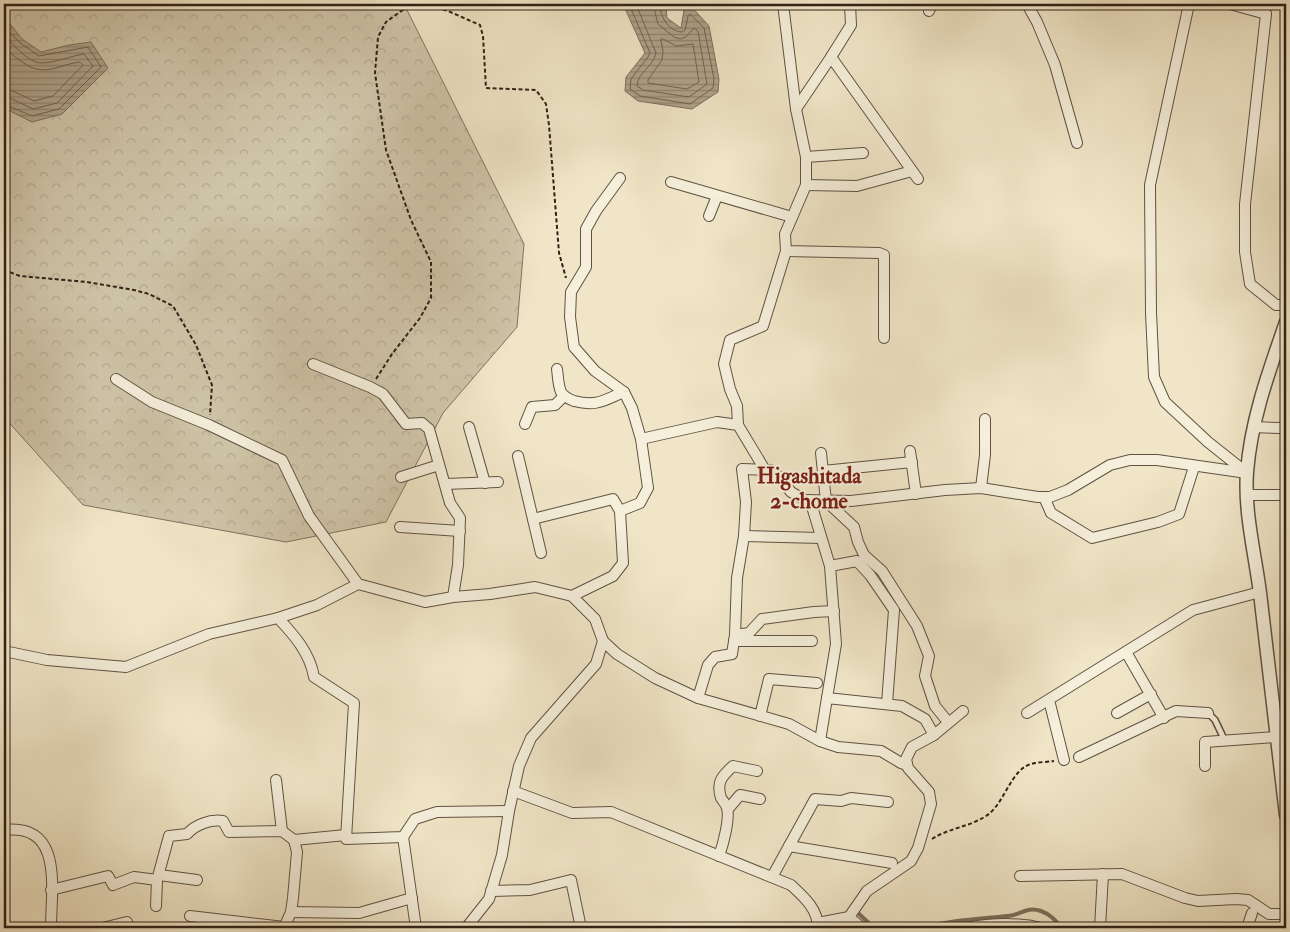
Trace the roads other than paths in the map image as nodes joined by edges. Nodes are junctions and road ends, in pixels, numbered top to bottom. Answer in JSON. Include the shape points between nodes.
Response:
{"nodes":[{"id":1,"x":783,"y":4,"type":"edge"},
{"id":2,"x":850,"y":4,"type":"edge"},
{"id":3,"x":1027,"y":4,"type":"edge"},
{"id":4,"x":1189,"y":4,"type":"edge"},
{"id":5,"x":1230,"y":4,"type":"edge"},
{"id":6,"x":1260,"y":4,"type":"edge"},
{"id":7,"x":1266,"y":14,"type":"junction"},
{"id":8,"x":831,"y":57,"type":"junction"},
{"id":9,"x":796,"y":109,"type":"junction"},
{"id":10,"x":1077,"y":143,"type":"dead end"},
{"id":11,"x":863,"y":153,"type":"dead end"},
{"id":12,"x":806,"y":157,"type":"junction"},
{"id":13,"x":620,"y":178,"type":"dead end"},
{"id":14,"x":671,"y":182,"type":"dead end"},
{"id":15,"x":806,"y":185,"type":"junction"},
{"id":16,"x":717,"y":196,"type":"junction"},
{"id":17,"x":709,"y":216,"type":"dead end"},
{"id":18,"x":792,"y":217,"type":"junction"},
{"id":19,"x":786,"y":251,"type":"junction"},
{"id":20,"x":1286,"y":305,"type":"edge"},
{"id":21,"x":1286,"y":322,"type":"edge"},
{"id":22,"x":884,"y":338,"type":"dead end"},
{"id":23,"x":313,"y":364,"type":"dead end"},
{"id":24,"x":557,"y":369,"type":"dead end"},
{"id":25,"x":116,"y":379,"type":"dead end"},
{"id":26,"x":624,"y":392,"type":"junction"},
{"id":27,"x":564,"y":396,"type":"junction"},
{"id":28,"x":985,"y":418,"type":"dead end"},
{"id":29,"x":525,"y":424,"type":"dead end"},
{"id":30,"x":738,"y":425,"type":"junction"},
{"id":31,"x":1286,"y":426,"type":"edge"},
{"id":32,"x":469,"y":427,"type":"dead end"},
{"id":33,"x":1253,"y":427,"type":"junction"},
{"id":34,"x":641,"y":439,"type":"junction"},
{"id":35,"x":910,"y":451,"type":"dead end"},
{"id":36,"x":821,"y":453,"type":"dead end"},
{"id":37,"x":518,"y":456,"type":"dead end"},
{"id":38,"x":912,"y":462,"type":"junction"},
{"id":39,"x":439,"y":466,"type":"junction"},
{"id":40,"x":1194,"y":467,"type":"junction"},
{"id":41,"x":765,"y":470,"type":"junction"},
{"id":42,"x":823,"y":471,"type":"junction"},
{"id":43,"x":1247,"y":473,"type":"junction"},
{"id":44,"x":401,"y":477,"type":"dead end"},
{"id":45,"x":498,"y":482,"type":"dead end"},
{"id":46,"x":485,"y":483,"type":"junction"},
{"id":47,"x":444,"y":484,"type":"junction"},
{"id":48,"x":981,"y":488,"type":"junction"},
{"id":49,"x":916,"y":494,"type":"junction"},
{"id":50,"x":1247,"y":495,"type":"junction"},
{"id":51,"x":1286,"y":495,"type":"edge"},
{"id":52,"x":1044,"y":497,"type":"junction"},
{"id":53,"x":810,"y":500,"type":"junction"},
{"id":54,"x":826,"y":501,"type":"junction"},
{"id":55,"x":620,"y":512,"type":"junction"},
{"id":56,"x":533,"y":519,"type":"junction"},
{"id":57,"x":400,"y":527,"type":"dead end"},
{"id":58,"x":460,"y":531,"type":"junction"},
{"id":59,"x":744,"y":536,"type":"junction"},
{"id":60,"x":821,"y":538,"type":"junction"},
{"id":61,"x":541,"y":553,"type":"dead end"},
{"id":62,"x":830,"y":566,"type":"junction"},
{"id":63,"x":358,"y":584,"type":"junction"},
{"id":64,"x":1260,"y":592,"type":"junction"},
{"id":65,"x":453,"y":596,"type":"junction"},
{"id":66,"x":572,"y":596,"type":"junction"},
{"id":67,"x":834,"y":611,"type":"junction"},
{"id":68,"x":278,"y":618,"type":"junction"},
{"id":69,"x":734,"y":638,"type":"junction"},
{"id":70,"x":603,"y":640,"type":"junction"},
{"id":71,"x":812,"y":641,"type":"dead end"},
{"id":72,"x":4,"y":651,"type":"edge"},
{"id":73,"x":1126,"y":652,"type":"junction"},
{"id":74,"x":817,"y":683,"type":"dead end"},
{"id":75,"x":1151,"y":694,"type":"junction"},
{"id":76,"x":698,"y":698,"type":"junction"},
{"id":77,"x":828,"y":698,"type":"junction"},
{"id":78,"x":1049,"y":700,"type":"junction"},
{"id":79,"x":887,"y":704,"type":"junction"},
{"id":80,"x":964,"y":711,"type":"dead end"},
{"id":81,"x":1118,"y":712,"type":"dead end"},
{"id":82,"x":1208,"y":712,"type":"joint"},
{"id":83,"x":1027,"y":713,"type":"dead end"},
{"id":84,"x":760,"y":716,"type":"junction"},
{"id":85,"x":1164,"y":718,"type":"junction"},
{"id":86,"x":948,"y":722,"type":"junction"},
{"id":87,"x":934,"y":735,"type":"junction"},
{"id":88,"x":820,"y":742,"type":"junction"},
{"id":89,"x":1225,"y":742,"type":"junction"},
{"id":90,"x":1280,"y":744,"type":"edge"},
{"id":91,"x":1079,"y":757,"type":"dead end"},
{"id":92,"x":1064,"y":760,"type":"road end"},
{"id":93,"x":907,"y":765,"type":"junction"},
{"id":94,"x":1205,"y":766,"type":"dead end"},
{"id":95,"x":757,"y":771,"type":"dead end"},
{"id":96,"x":276,"y":780,"type":"dead end"},
{"id":97,"x":513,"y":791,"type":"junction"},
{"id":98,"x":760,"y":799,"type":"dead end"},
{"id":99,"x":888,"y":802,"type":"dead end"},
{"id":100,"x":728,"y":809,"type":"junction"},
{"id":101,"x":509,"y":811,"type":"junction"},
{"id":102,"x":1286,"y":815,"type":"edge"},
{"id":103,"x":4,"y":830,"type":"edge"},
{"id":104,"x":282,"y":831,"type":"junction"},
{"id":105,"x":346,"y":835,"type":"junction"},
{"id":106,"x":403,"y":836,"type":"junction"},
{"id":107,"x":294,"y":840,"type":"junction"},
{"id":108,"x":789,"y":846,"type":"junction"},
{"id":109,"x":719,"y":856,"type":"junction"},
{"id":110,"x":892,"y":863,"type":"dead end"},
{"id":111,"x":1103,"y":874,"type":"junction"},
{"id":112,"x":1020,"y":876,"type":"dead end"},
{"id":113,"x":158,"y":877,"type":"junction"},
{"id":114,"x":772,"y":877,"type":"junction"},
{"id":115,"x":197,"y":880,"type":"dead end"},
{"id":116,"x":51,"y":890,"type":"junction"},
{"id":117,"x":491,"y":891,"type":"junction"},
{"id":118,"x":412,"y":898,"type":"junction"},
{"id":119,"x":156,"y":906,"type":"dead end"},
{"id":120,"x":292,"y":912,"type":"junction"},
{"id":121,"x":1252,"y":913,"type":"dead end"},
{"id":122,"x":1286,"y":914,"type":"edge"},
{"id":123,"x":190,"y":916,"type":"dead end"},
{"id":124,"x":849,"y":917,"type":"junction"},
{"id":125,"x":126,"y":922,"type":"dead end"},
{"id":126,"x":832,"y":924,"type":"edge"},
{"id":127,"x":818,"y":926,"type":"edge"},
{"id":128,"x":1003,"y":926,"type":"edge"},
{"id":129,"x":51,"y":928,"type":"edge"},
{"id":130,"x":102,"y":928,"type":"edge"},
{"id":131,"x":284,"y":928,"type":"edge"},
{"id":132,"x":416,"y":928,"type":"edge"},
{"id":133,"x":466,"y":928,"type":"edge"},
{"id":134,"x":581,"y":928,"type":"edge"},
{"id":135,"x":862,"y":928,"type":"edge"},
{"id":136,"x":966,"y":928,"type":"edge"},
{"id":137,"x":1042,"y":928,"type":"edge"},
{"id":138,"x":1100,"y":928,"type":"edge"},
{"id":139,"x":1247,"y":928,"type":"edge"}],
"edges":[{"from":1,"to":9,"type":"street"},
{"from":2,"to":8,"type":"street","via":[[850,25]]},
{"from":3,"to":10,"type":"street","via":[[1055,65]]},
{"from":4,"to":43,"type":"street","via":[[1150,185],[1154,377],[1165,402]]},
{"from":5,"to":7,"type":"street"},
{"from":6,"to":7,"type":"street"},
{"from":7,"to":20,"type":"street","via":[[1245,204],[1245,252],[1250,284],[1276,305]]},
{"from":8,"to":9,"type":"street"},
{"from":8,"to":15,"type":"street","via":[[915,175],[857,186]]},
{"from":9,"to":12,"type":"street"},
{"from":11,"to":12,"type":"street"},
{"from":12,"to":15,"type":"street"},
{"from":13,"to":26,"type":"street","via":[[586,230],[586,267],[571,292],[570,317],[574,348],[595,370]]},
{"from":14,"to":16,"type":"street"},
{"from":15,"to":18,"type":"street"},
{"from":16,"to":17,"type":"street"},
{"from":16,"to":18,"type":"street"},
{"from":18,"to":19,"type":"street","via":[[785,234]]},
{"from":19,"to":22,"type":"street","via":[[884,255]]},
{"from":19,"to":30,"type":"street","via":[[763,326],[730,340],[724,364],[737,406]]},
{"from":21,"to":33,"type":"street"},
{"from":23,"to":39,"type":"street","via":[[383,394],[406,424],[422,423],[429,429]]},
{"from":24,"to":27,"type":"street"},
{"from":25,"to":63,"type":"street","via":[[152,402],[282,460],[308,516]]},
{"from":26,"to":27,"type":"street","via":[[590,404]]},
{"from":26,"to":34,"type":"street"},
{"from":27,"to":29,"type":"street","via":[[555,405],[532,407]]},
{"from":28,"to":48,"type":"street"},
{"from":30,"to":34,"type":"street","via":[[717,422]]},
{"from":30,"to":41,"type":"street"},
{"from":31,"to":33,"type":"street"},
{"from":32,"to":46,"type":"street"},
{"from":33,"to":43,"type":"street"},
{"from":34,"to":55,"type":"street","via":[[648,488],[640,503]]},
{"from":35,"to":38,"type":"street"},
{"from":36,"to":42,"type":"street"},
{"from":37,"to":56,"type":"street"},
{"from":38,"to":42,"type":"street"},
{"from":38,"to":49,"type":"street"},
{"from":39,"to":44,"type":"street"},
{"from":39,"to":47,"type":"street"},
{"from":40,"to":43,"type":"street"},
{"from":40,"to":52,"type":"street","via":[[1157,460],[1130,460],[1110,465],[1068,490]]},
{"from":40,"to":52,"type":"street","via":[[1178,514],[1092,538],[1051,513]]},
{"from":41,"to":53,"type":"street","via":[[771,470],[781,478],[791,492]]},
{"from":41,"to":59,"type":"street","via":[[742,469],[746,502]]},
{"from":42,"to":54,"type":"street"},
{"from":43,"to":50,"type":"street"},
{"from":45,"to":46,"type":"street"},
{"from":46,"to":47,"type":"street"},
{"from":47,"to":58,"type":"street","via":[[450,503],[460,518]]},
{"from":48,"to":49,"type":"street"},
{"from":48,"to":52,"type":"street"},
{"from":49,"to":54,"type":"street"},
{"from":50,"to":51,"type":"street"},
{"from":50,"to":64,"type":"street"},
{"from":53,"to":54,"type":"street"},
{"from":53,"to":60,"type":"street"},
{"from":54,"to":86,"type":"street","via":[[854,527],[864,555],[882,571],[917,626],[929,656],[925,676],[935,706]]},
{"from":55,"to":56,"type":"street","via":[[612,499]]},
{"from":55,"to":66,"type":"street","via":[[623,563],[613,576]]},
{"from":56,"to":61,"type":"street"},
{"from":57,"to":58,"type":"street"},
{"from":58,"to":65,"type":"street"},
{"from":59,"to":60,"type":"street"},
{"from":59,"to":69,"type":"street","via":[[737,578]]},
{"from":60,"to":62,"type":"street"},
{"from":62,"to":67,"type":"street"},
{"from":62,"to":79,"type":"street","via":[[857,561],[870,574],[894,610]]},
{"from":63,"to":65,"type":"street","via":[[425,602]]},
{"from":63,"to":68,"type":"street","via":[[317,605]]},
{"from":64,"to":73,"type":"street","via":[[1193,610]]},
{"from":64,"to":90,"type":"street"},
{"from":65,"to":66,"type":"street","via":[[536,586]]},
{"from":66,"to":70,"type":"street","via":[[595,619]]},
{"from":67,"to":69,"type":"street","via":[[762,619],[749,633]]},
{"from":67,"to":77,"type":"street","via":[[836,644]]},
{"from":68,"to":72,"type":"street","via":[[210,634],[126,667],[47,660]]},
{"from":68,"to":105,"type":"street","via":[[312,663],[314,677],[354,703]]},
{"from":69,"to":71,"type":"street"},
{"from":69,"to":76,"type":"street","via":[[732,654],[715,657],[708,664]]},
{"from":70,"to":76,"type":"street","via":[[617,654],[655,678]]},
{"from":70,"to":97,"type":"street","via":[[596,664],[531,738]]},
{"from":73,"to":75,"type":"street"},
{"from":73,"to":78,"type":"street"},
{"from":74,"to":84,"type":"street","via":[[769,679]]},
{"from":75,"to":81,"type":"street"},
{"from":75,"to":85,"type":"street"},
{"from":76,"to":84,"type":"street"},
{"from":77,"to":79,"type":"street"},
{"from":77,"to":88,"type":"street"},
{"from":78,"to":83,"type":"street"},
{"from":78,"to":92,"type":"street"},
{"from":79,"to":87,"type":"street","via":[[902,706],[925,719]]},
{"from":80,"to":86,"type":"street"},
{"from":82,"to":85,"type":"street","via":[[1176,712]]},
{"from":82,"to":89,"type":"lane"},
{"from":84,"to":88,"type":"street","via":[[789,724]]},
{"from":85,"to":91,"type":"street"},
{"from":86,"to":87,"type":"street"},
{"from":87,"to":93,"type":"street","via":[[912,747],[906,759]]},
{"from":88,"to":93,"type":"street","via":[[881,751]]},
{"from":89,"to":90,"type":"street"},
{"from":89,"to":94,"type":"street","via":[[1205,742]]},
{"from":90,"to":102,"type":"street"},
{"from":93,"to":124,"type":"street","via":[[929,792],[931,804],[918,848],[910,861],[867,891]]},
{"from":95,"to":100,"type":"street","via":[[733,766],[722,777],[722,798]]},
{"from":96,"to":104,"type":"street"},
{"from":97,"to":101,"type":"street"},
{"from":97,"to":109,"type":"street","via":[[572,813],[611,812]]},
{"from":98,"to":100,"type":"street","via":[[740,795]]},
{"from":99,"to":108,"type":"street","via":[[815,799]]},
{"from":100,"to":109,"type":"street","via":[[725,838]]},
{"from":101,"to":106,"type":"street","via":[[437,812],[416,818]]},
{"from":101,"to":117,"type":"street","via":[[502,855]]},
{"from":103,"to":116,"type":"street","via":[[30,832],[42,842],[51,860]]},
{"from":104,"to":107,"type":"street"},
{"from":104,"to":113,"type":"street","via":[[229,832],[223,821],[216,820],[193,827],[187,834],[169,836]]},
{"from":105,"to":106,"type":"street","via":[[346,839]]},
{"from":105,"to":107,"type":"street"},
{"from":106,"to":118,"type":"street"},
{"from":107,"to":120,"type":"street","via":[[297,852]]},
{"from":108,"to":110,"type":"street"},
{"from":108,"to":114,"type":"street"},
{"from":109,"to":114,"type":"street"},
{"from":111,"to":112,"type":"street"},
{"from":111,"to":122,"type":"street","via":[[1122,874],[1198,901],[1236,898],[1248,900],[1269,914]]},
{"from":111,"to":138,"type":"street"},
{"from":113,"to":115,"type":"street"},
{"from":113,"to":116,"type":"street","via":[[134,877],[112,885],[108,876]]},
{"from":113,"to":119,"type":"street"},
{"from":114,"to":127,"type":"street","via":[[791,885],[806,899]]},
{"from":116,"to":129,"type":"street"},
{"from":117,"to":133,"type":"street","via":[[489,899]]},
{"from":117,"to":134,"type":"street","via":[[530,890],[571,880]]},
{"from":118,"to":120,"type":"street","via":[[359,913]]},
{"from":118,"to":132,"type":"street"},
{"from":120,"to":131,"type":"street"},
{"from":121,"to":139,"type":"street"},
{"from":123,"to":131,"type":"street"},
{"from":124,"to":126,"type":"street"},
{"from":124,"to":135,"type":"street"},
{"from":125,"to":130,"type":"street"},
{"from":126,"to":127,"type":"street"},
{"from":128,"to":136,"type":"street"},
{"from":128,"to":137,"type":"street","via":[[1017,923]]}]}
